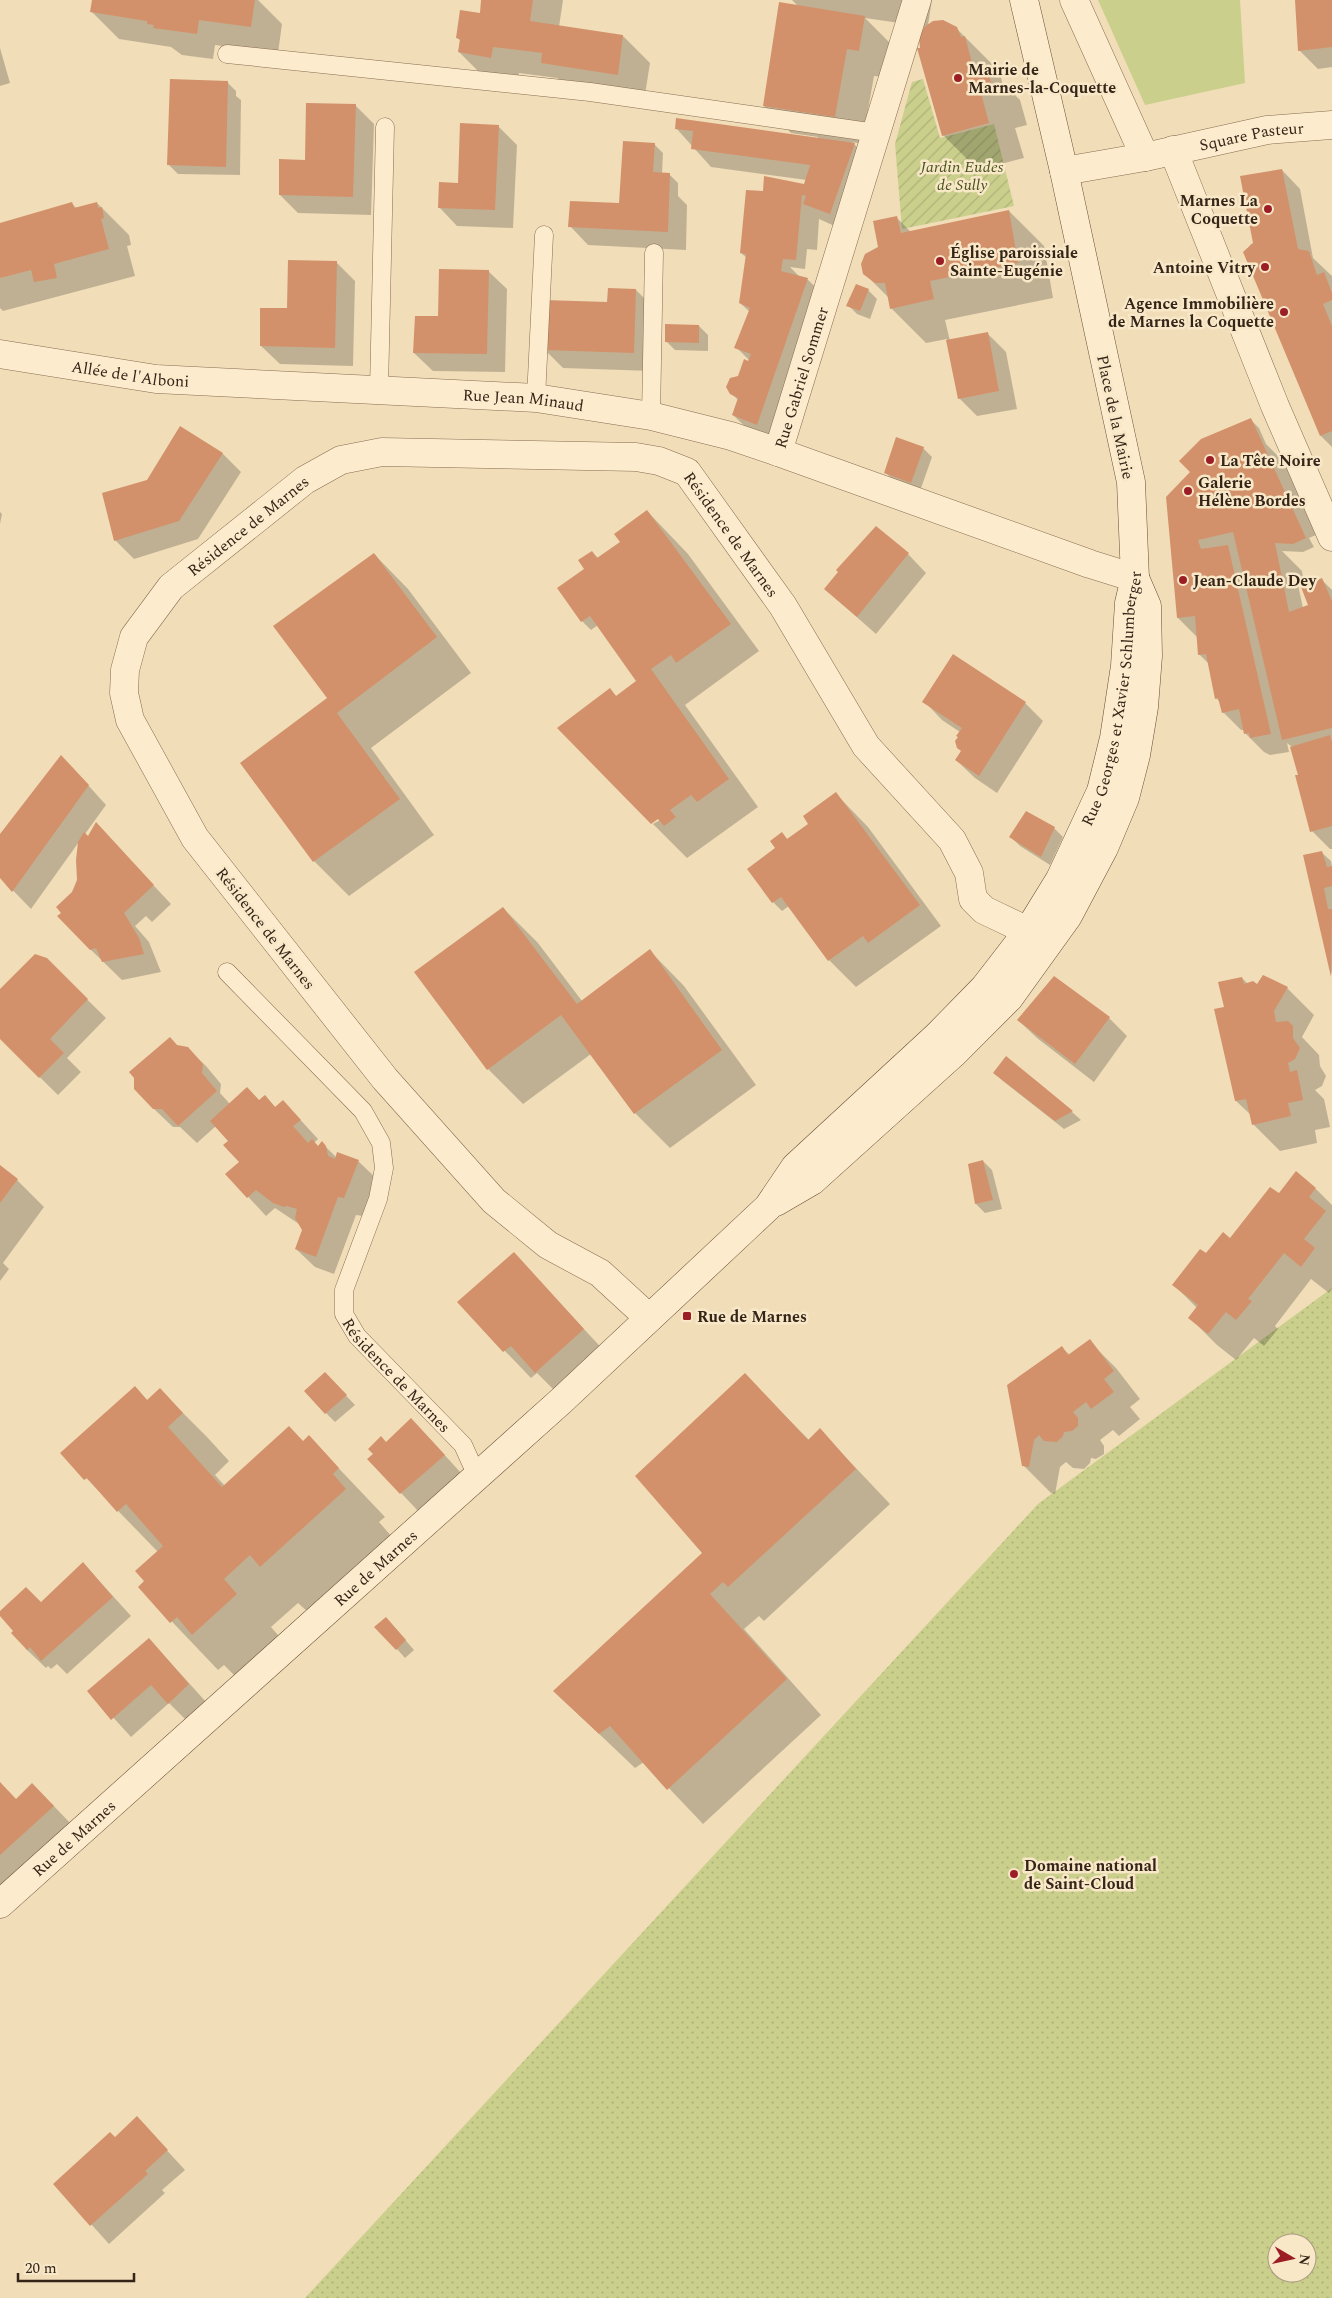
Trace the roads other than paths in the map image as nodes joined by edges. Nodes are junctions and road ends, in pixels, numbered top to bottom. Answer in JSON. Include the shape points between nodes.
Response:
{"nodes":[{"id":1,"x":917,"y":0,"type":"edge"},
{"id":2,"x":1024,"y":0,"type":"edge"},
{"id":3,"x":1074,"y":0,"type":"edge"},
{"id":4,"x":227,"y":54,"type":"dead end"},
{"id":5,"x":1332,"y":125,"type":"edge"},
{"id":6,"x":385,"y":127,"type":"dead end"},
{"id":7,"x":876,"y":133,"type":"junction"},
{"id":8,"x":1174,"y":150,"type":"junction"},
{"id":9,"x":1145,"y":156,"type":"junction"},
{"id":10,"x":1064,"y":171,"type":"junction"},
{"id":11,"x":544,"y":235,"type":"dead end"},
{"id":12,"x":654,"y":253,"type":"dead end"},
{"id":13,"x":0,"y":354,"type":"edge"},
{"id":14,"x":264,"y":383,"type":"joint"},
{"id":15,"x":379,"y":389,"type":"junction"},
{"id":16,"x":536,"y":398,"type":"junction"},
{"id":17,"x":652,"y":416,"type":"junction"},
{"id":18,"x":778,"y":452,"type":"junction"},
{"id":19,"x":1332,"y":538,"type":"edge"},
{"id":20,"x":1135,"y":578,"type":"junction"},
{"id":21,"x":1028,"y":931,"type":"junction"},
{"id":22,"x":227,"y":972,"type":"dead end"},
{"id":23,"x":946,"y":1044,"type":"junction"},
{"id":24,"x":649,"y":1318,"type":"junction"},
{"id":25,"x":477,"y":1476,"type":"junction"},
{"id":26,"x":0,"y":1904,"type":"edge"}],
"edges":[{"from":1,"to":7,"type":"street","name":"Rue Gabriel Sommer"},
{"from":2,"to":10,"type":"street","name":"Place de la Mairie"},
{"from":3,"to":9,"type":"street"},
{"from":4,"to":7,"type":"lane","via":[[590,92]]},
{"from":5,"to":8,"type":"street","name":"Square Pasteur","via":[[1267,130]]},
{"from":6,"to":15,"type":"lane"},
{"from":7,"to":18,"type":"street","name":"Rue Gabriel Sommer"},
{"from":8,"to":9,"type":"street"},
{"from":8,"to":19,"type":"street","via":[[1275,406]]},
{"from":9,"to":10,"type":"street"},
{"from":10,"to":20,"type":"street","name":"Place de la Mairie","via":[[1131,482]]},
{"from":11,"to":16,"type":"lane"},
{"from":12,"to":17,"type":"lane"},
{"from":13,"to":14,"type":"street","name":"Allée de l'Alboni","via":[[156,379]]},
{"from":14,"to":15,"type":"street","name":"Rue Jean Minaud"},
{"from":15,"to":16,"type":"street","name":"Rue Jean Minaud"},
{"from":16,"to":17,"type":"street","name":"Rue Jean Minaud"},
{"from":17,"to":18,"type":"street","name":"Rue Jean Minaud"},
{"from":18,"to":20,"type":"street","name":"Rue Gabriel Sommer"},
{"from":20,"to":21,"type":"street","name":"Rue Georges et Xavier Schlumberger","via":[[1129,603],[1125,666],[1114,738],[1101,792],[1060,879]]},
{"from":20,"to":23,"type":"street","name":"Rue Georges et Xavier Schlumberger","via":[[1147,606],[1148,656],[1144,707],[1125,798],[1104,848],[1068,916],[1009,998]]},
{"from":21,"to":23,"type":"street","name":"Rue Georges et Xavier Schlumberger"},
{"from":21,"to":24,"type":"street","name":"Résidence de Marnes","via":[[984,910],[973,899],[969,873],[952,840],[866,746],[783,606],[687,472],[660,461],[636,457],[382,452],[341,460],[305,480],[171,587],[134,638],[125,670],[124,693],[130,720],[195,838],[385,1079],[494,1201],[548,1245],[600,1273]]},
{"from":22,"to":25,"type":"lane","name":"Résidence de Marnes","via":[[363,1111],[381,1143],[384,1168],[378,1199],[344,1290],[344,1314],[357,1336],[464,1445]]},
{"from":23,"to":24,"type":"street","name":"Rue de Marnes","via":[[812,1181],[768,1207]]},
{"from":24,"to":25,"type":"street","name":"Rue de Marnes"},
{"from":25,"to":26,"type":"street","name":"Rue de Marnes"}]}
